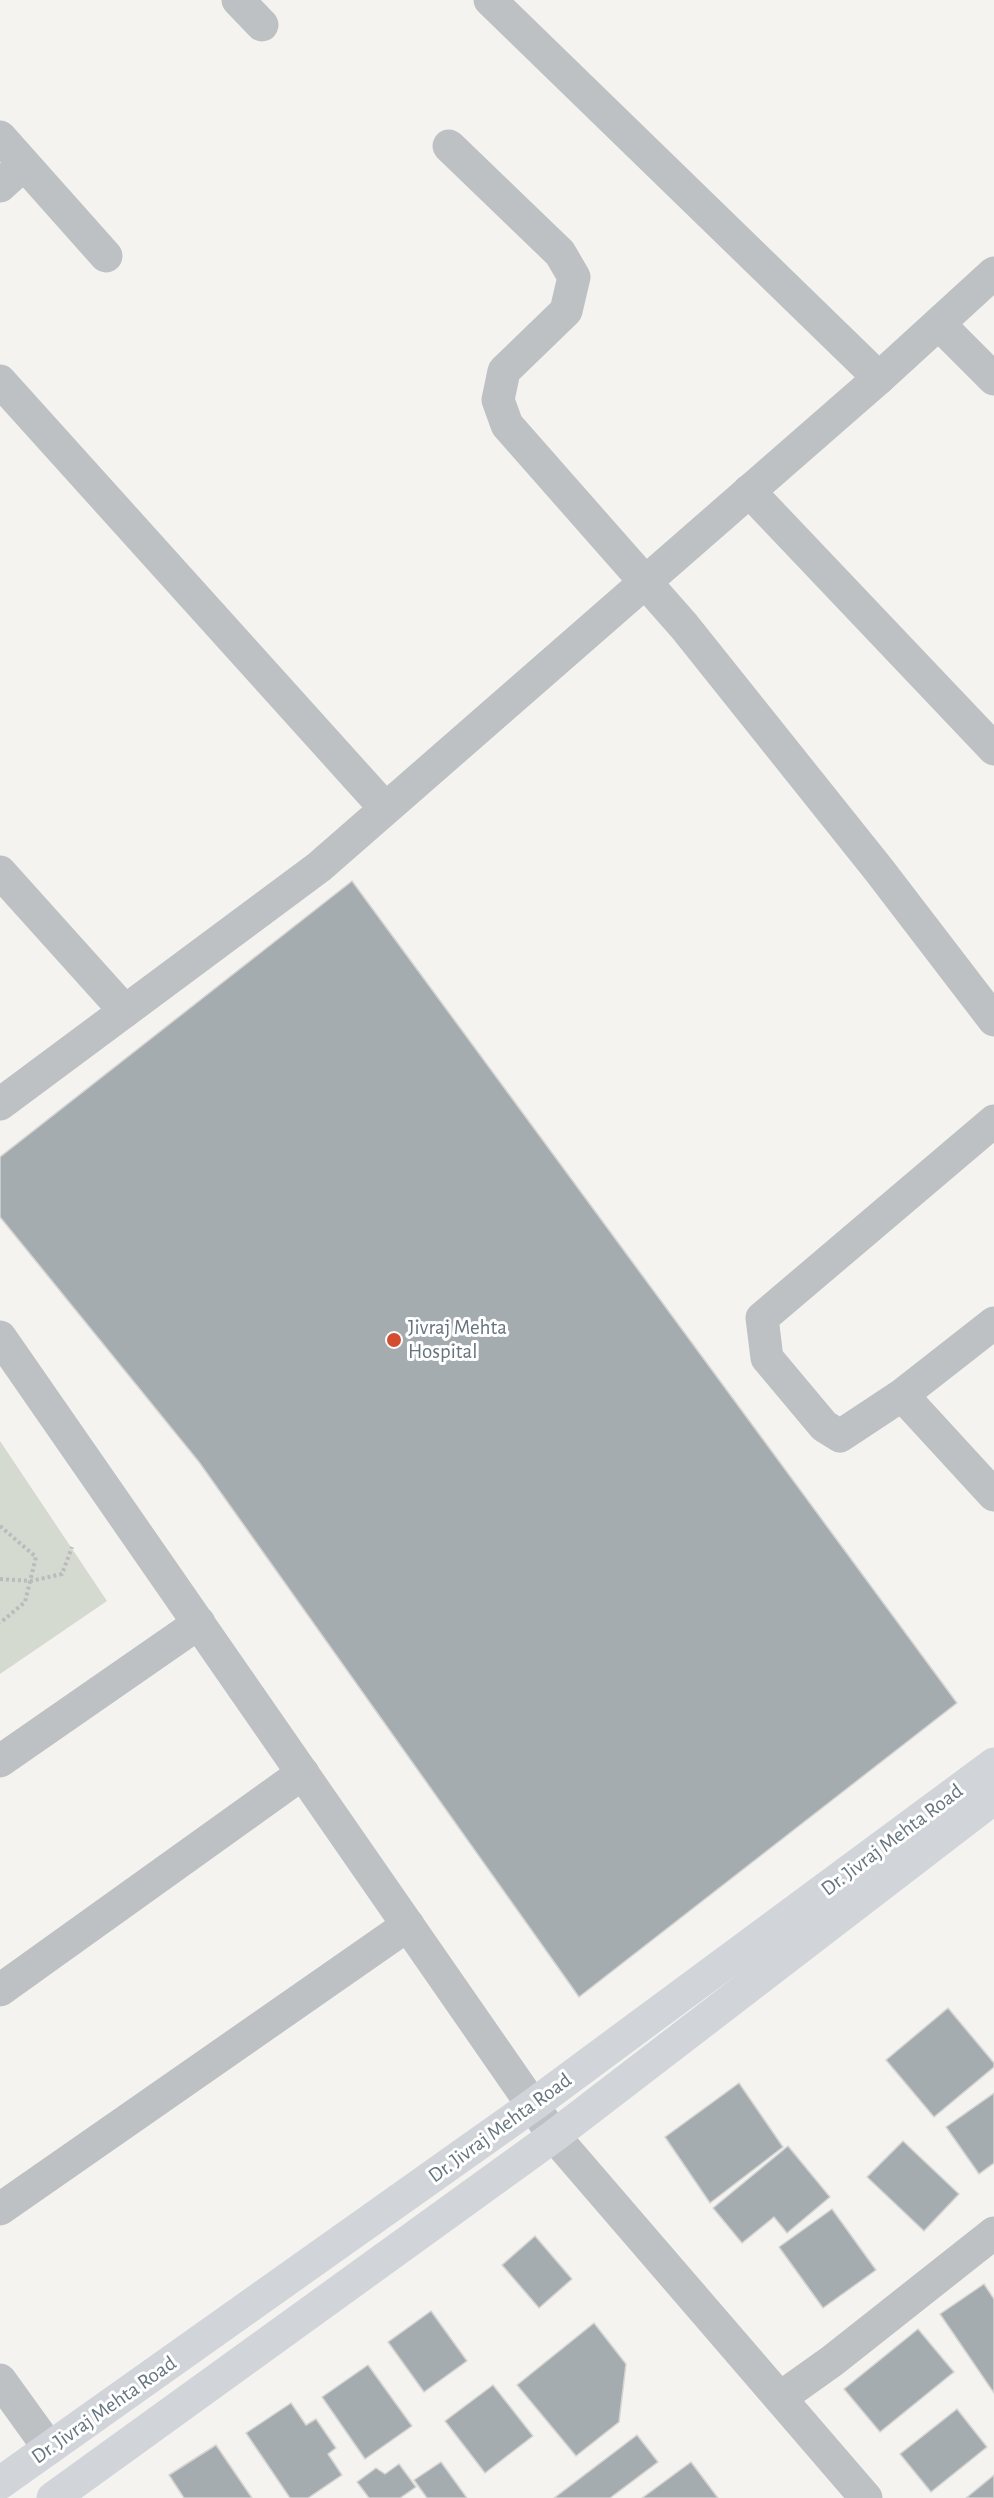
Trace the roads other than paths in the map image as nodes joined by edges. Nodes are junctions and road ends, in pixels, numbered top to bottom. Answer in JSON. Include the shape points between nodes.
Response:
{"nodes":[{"id":1,"x":238,"y":0,"type":"edge"},
{"id":2,"x":490,"y":0,"type":"edge"},
{"id":3,"x":262,"y":25,"type":"dead end"},
{"id":4,"x":0,"y":137,"type":"edge"},
{"id":5,"x":449,"y":146,"type":"dead end"},
{"id":6,"x":24,"y":164,"type":"junction"},
{"id":7,"x":0,"y":186,"type":"edge"},
{"id":8,"x":106,"y":256,"type":"dead end"},
{"id":9,"x":994,"y":273,"type":"edge"},
{"id":10,"x":939,"y":324,"type":"junction"},
{"id":11,"x":879,"y":378,"type":"junction"},
{"id":12,"x":994,"y":379,"type":"edge"},
{"id":13,"x":0,"y":381,"type":"edge"},
{"id":14,"x":749,"y":491,"type":"junction"},
{"id":15,"x":645,"y":582,"type":"junction"},
{"id":16,"x":994,"y":749,"type":"edge"},
{"id":17,"x":385,"y":808,"type":"junction"},
{"id":18,"x":0,"y":872,"type":"edge"},
{"id":19,"x":125,"y":1011,"type":"junction"},
{"id":20,"x":994,"y":1020,"type":"edge"},
{"id":21,"x":0,"y":1104,"type":"edge"},
{"id":22,"x":994,"y":1121,"type":"edge"},
{"id":23,"x":994,"y":1323,"type":"edge"},
{"id":24,"x":0,"y":1337,"type":"edge"},
{"id":25,"x":902,"y":1395,"type":"junction"},
{"id":26,"x":994,"y":1495,"type":"edge"},
{"id":27,"x":199,"y":1623,"type":"junction"},
{"id":28,"x":0,"y":1761,"type":"edge"},
{"id":29,"x":994,"y":1764,"type":"edge"},
{"id":30,"x":303,"y":1773,"type":"junction"},
{"id":31,"x":994,"y":1798,"type":"edge"},
{"id":32,"x":408,"y":1924,"type":"junction"},
{"id":33,"x":0,"y":1990,"type":"edge"},
{"id":34,"x":533,"y":2105,"type":"junction"},
{"id":35,"x":554,"y":2136,"type":"junction"},
{"id":36,"x":0,"y":2210,"type":"edge"},
{"id":37,"x":994,"y":2233,"type":"edge"},
{"id":38,"x":0,"y":2380,"type":"edge"},
{"id":39,"x":780,"y":2398,"type":"junction"},
{"id":40,"x":49,"y":2448,"type":"junction"},
{"id":41,"x":0,"y":2483,"type":"edge"},
{"id":42,"x":53,"y":2498,"type":"edge"},
{"id":43,"x":866,"y":2498,"type":"edge"}],
"edges":[{"from":1,"to":3,"type":"street"},
{"from":2,"to":11,"type":"street"},
{"from":4,"to":6,"type":"street"},
{"from":5,"to":15,"type":"street","via":[[560,253],[574,277],[566,311],[504,371],[498,400],[507,425]]},
{"from":6,"to":7,"type":"street"},
{"from":6,"to":8,"type":"street"},
{"from":9,"to":10,"type":"street"},
{"from":10,"to":11,"type":"street"},
{"from":10,"to":12,"type":"street"},
{"from":11,"to":14,"type":"street"},
{"from":13,"to":17,"type":"street"},
{"from":14,"to":15,"type":"street"},
{"from":14,"to":16,"type":"street"},
{"from":15,"to":17,"type":"street"},
{"from":15,"to":20,"type":"street","via":[[879,870]]},
{"from":17,"to":19,"type":"street","via":[[319,867]]},
{"from":18,"to":19,"type":"street"},
{"from":19,"to":21,"type":"street"},
{"from":22,"to":25,"type":"street","via":[[762,1318],[768,1358],[824,1426],[840,1436]]},
{"from":23,"to":25,"type":"street"},
{"from":24,"to":27,"type":"street"},
{"from":25,"to":26,"type":"street"},
{"from":27,"to":28,"type":"street"},
{"from":27,"to":30,"type":"street"},
{"from":29,"to":34,"type":"main road","name":"Dr. Jivraj Mehta Road"},
{"from":30,"to":32,"type":"street"},
{"from":30,"to":33,"type":"street"},
{"from":31,"to":35,"type":"main road"},
{"from":32,"to":34,"type":"street"},
{"from":32,"to":36,"type":"street"},
{"from":34,"to":35,"type":"street"},
{"from":34,"to":40,"type":"main road","name":"Dr. Jivraj Mehta Road"},
{"from":35,"to":39,"type":"street"},
{"from":35,"to":42,"type":"main road"},
{"from":37,"to":39,"type":"street"},
{"from":38,"to":40,"type":"street"},
{"from":39,"to":43,"type":"street"},
{"from":40,"to":41,"type":"main road","name":"Dr. Jivraj Mehta Road"}]}
